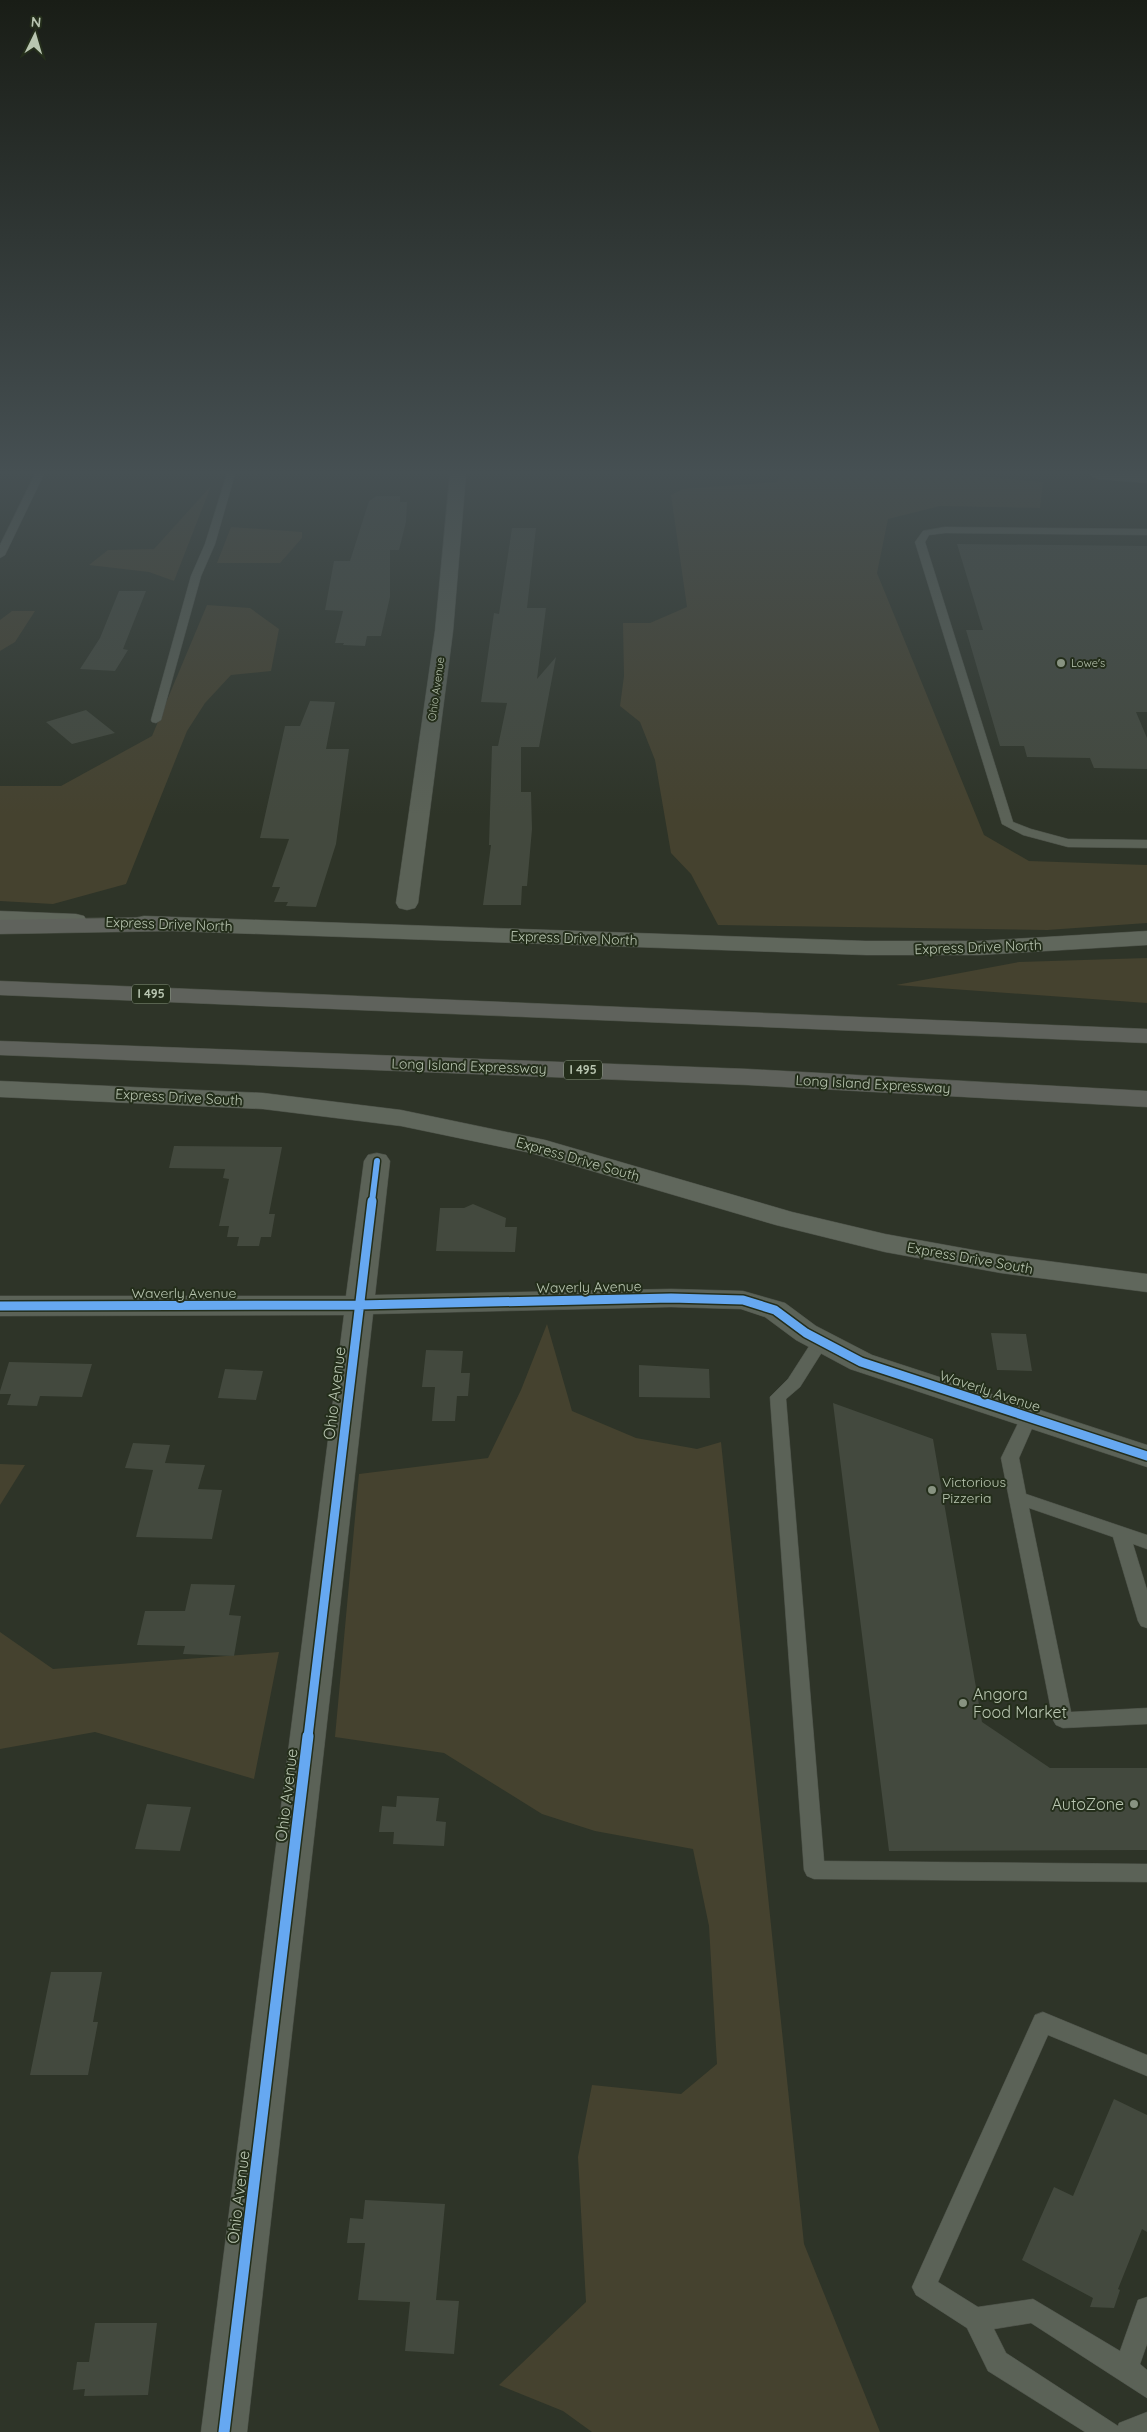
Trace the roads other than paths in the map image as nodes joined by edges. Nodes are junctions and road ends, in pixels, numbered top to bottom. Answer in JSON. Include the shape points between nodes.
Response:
{"nodes":[{"id":1,"x":193,"y":587,"type":"edge"},
{"id":2,"x":448,"y":587,"type":"edge"},
{"id":3,"x":934,"y":587,"type":"edge"},
{"id":4,"x":156,"y":720,"type":"dead end"},
{"id":5,"x":1147,"y":844,"type":"edge"},
{"id":6,"x":407,"y":903,"type":"dead end"},
{"id":7,"x":0,"y":918,"type":"edge"},
{"id":8,"x":169,"y":924,"type":"junction"},
{"id":9,"x":0,"y":927,"type":"edge"},
{"id":10,"x":1147,"y":938,"type":"edge"},
{"id":11,"x":0,"y":988,"type":"edge"},
{"id":12,"x":1147,"y":1036,"type":"edge"},
{"id":13,"x":0,"y":1048,"type":"edge"},
{"id":14,"x":0,"y":1089,"type":"edge"},
{"id":15,"x":1147,"y":1099,"type":"edge"},
{"id":16,"x":377,"y":1161,"type":"dead end"},
{"id":17,"x":1147,"y":1283,"type":"edge"},
{"id":18,"x":359,"y":1305,"type":"junction"},
{"id":19,"x":0,"y":1306,"type":"edge"},
{"id":20,"x":821,"y":1341,"type":"junction"},
{"id":21,"x":1029,"y":1417,"type":"junction"},
{"id":22,"x":1147,"y":1456,"type":"edge"},
{"id":23,"x":1018,"y":1498,"type":"junction"},
{"id":24,"x":1121,"y":1533,"type":"junction"},
{"id":25,"x":1147,"y":1542,"type":"edge"},
{"id":26,"x":1147,"y":1622,"type":"edge"},
{"id":27,"x":1147,"y":1716,"type":"edge"},
{"id":28,"x":1147,"y":1873,"type":"edge"},
{"id":29,"x":1147,"y":2066,"type":"edge"},
{"id":30,"x":1147,"y":2310,"type":"edge"},
{"id":31,"x":976,"y":2319,"type":"junction"},
{"id":32,"x":1126,"y":2369,"type":"junction"},
{"id":33,"x":1147,"y":2386,"type":"edge"},
{"id":34,"x":1147,"y":2425,"type":"edge"},
{"id":35,"x":224,"y":2432,"type":"edge"},
{"id":36,"x":1108,"y":2432,"type":"edge"},
{"id":37,"x":1128,"y":2432,"type":"edge"}],
"edges":[{"from":1,"to":4,"type":"lane"},
{"from":2,"to":6,"type":"street","name":"Ohio Avenue"},
{"from":3,"to":5,"type":"lane","via":[[1008,824],[1068,843]]},
{"from":7,"to":8,"type":"main road","name":"Express Drive North"},
{"from":8,"to":9,"type":"highway"},
{"from":8,"to":10,"type":"main road","name":"Express Drive North","via":[[866,948],[978,948]]},
{"from":11,"to":12,"type":"highway","number":"I 495"},
{"from":13,"to":15,"type":"highway","name":"Long Island Expressway","number":"I 495","via":[[729,1076]]},
{"from":14,"to":17,"type":"main road","name":"Express Drive South","via":[[263,1101],[410,1120],[536,1146],[768,1214],[885,1243],[1001,1264]]},
{"from":16,"to":18,"type":"street","name":"Ohio Avenue"},
{"from":18,"to":19,"type":"street","name":"Waverly Avenue"},
{"from":18,"to":20,"type":"street","name":"Waverly Avenue","via":[[671,1298],[743,1300],[774,1310]]},
{"from":18,"to":35,"type":"street","name":"Ohio Avenue"},
{"from":20,"to":21,"type":"street","name":"Waverly Avenue","via":[[861,1362]]},
{"from":20,"to":28,"type":"lane","via":[[794,1383],[778,1397],[814,1870]]},
{"from":21,"to":22,"type":"street","name":"Waverly Avenue"},
{"from":21,"to":23,"type":"lane","via":[[1010,1458]]},
{"from":23,"to":24,"type":"lane"},
{"from":23,"to":27,"type":"lane","via":[[1062,1720]]},
{"from":24,"to":25,"type":"lane"},
{"from":24,"to":26,"type":"lane"},
{"from":29,"to":31,"type":"lane","via":[[1043,2022],[924,2287]]},
{"from":30,"to":32,"type":"lane"},
{"from":31,"to":32,"type":"lane","via":[[1033,2311]]},
{"from":31,"to":36,"type":"lane","via":[[998,2362]]},
{"from":32,"to":33,"type":"lane"},
{"from":34,"to":37,"type":"lane"}]}
